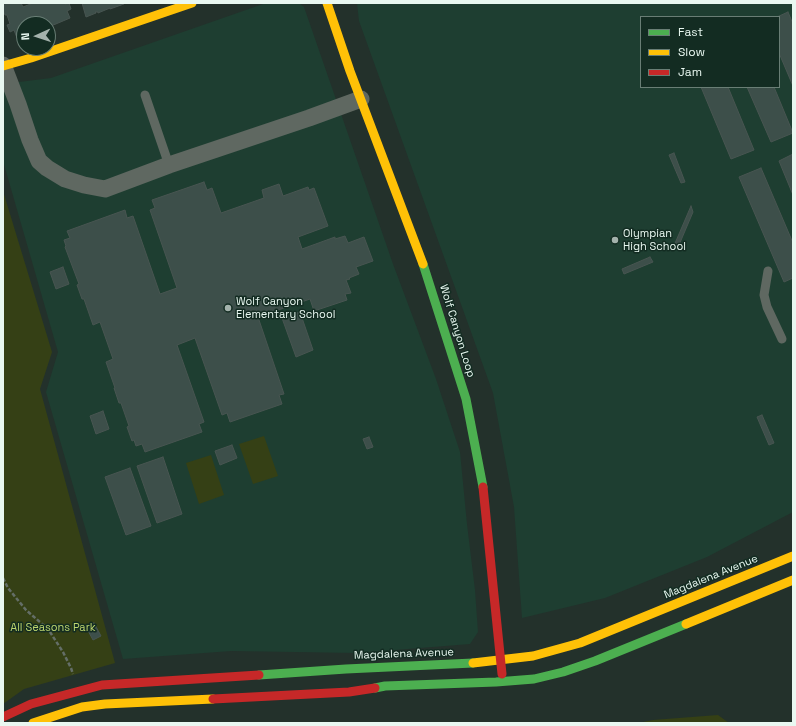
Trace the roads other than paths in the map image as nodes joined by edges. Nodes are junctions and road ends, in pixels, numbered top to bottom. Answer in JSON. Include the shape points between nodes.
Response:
{"nodes":[{"id":1,"x":192,"y":3,"type":"edge"},
{"id":2,"x":327,"y":3,"type":"edge"},
{"id":3,"x":3,"y":65,"type":"edge"},
{"id":4,"x":145,"y":95,"type":"dead end"},
{"id":5,"x":361,"y":99,"type":"junction"},
{"id":6,"x":169,"y":165,"type":"junction"},
{"id":7,"x":768,"y":272,"type":"dead end"},
{"id":8,"x":782,"y":338,"type":"dead end"},
{"id":9,"x":793,"y":556,"type":"edge"},
{"id":10,"x":793,"y":580,"type":"edge"},
{"id":11,"x":501,"y":660,"type":"junction"},
{"id":12,"x":503,"y":681,"type":"junction"},
{"id":13,"x":3,"y":717,"type":"edge"},
{"id":14,"x":33,"y":723,"type":"edge"}],
"edges":[{"from":1,"to":3,"type":"street","via":[[31,58]]},
{"from":2,"to":5,"type":"street","name":"Wolf Canyon Loop"},
{"from":3,"to":6,"type":"street","via":[[39,161],[65,179],[105,189]]},
{"from":4,"to":6,"type":"lane"},
{"from":5,"to":6,"type":"street"},
{"from":5,"to":11,"type":"street","name":"Wolf Canyon Loop","via":[[427,275],[466,399],[483,483]]},
{"from":7,"to":8,"type":"lane","via":[[764,295]]},
{"from":9,"to":11,"type":"street","name":"Magdalena Avenue","via":[[580,643],[533,656]]},
{"from":10,"to":12,"type":"street","via":[[595,661],[534,679]]},
{"from":11,"to":12,"type":"street","name":"Wolf Canyon Loop"},
{"from":11,"to":13,"type":"street","name":"Magdalena Avenue","via":[[102,685],[31,704]]},
{"from":12,"to":14,"type":"street","via":[[385,686],[349,692],[105,704],[82,707]]}]}
